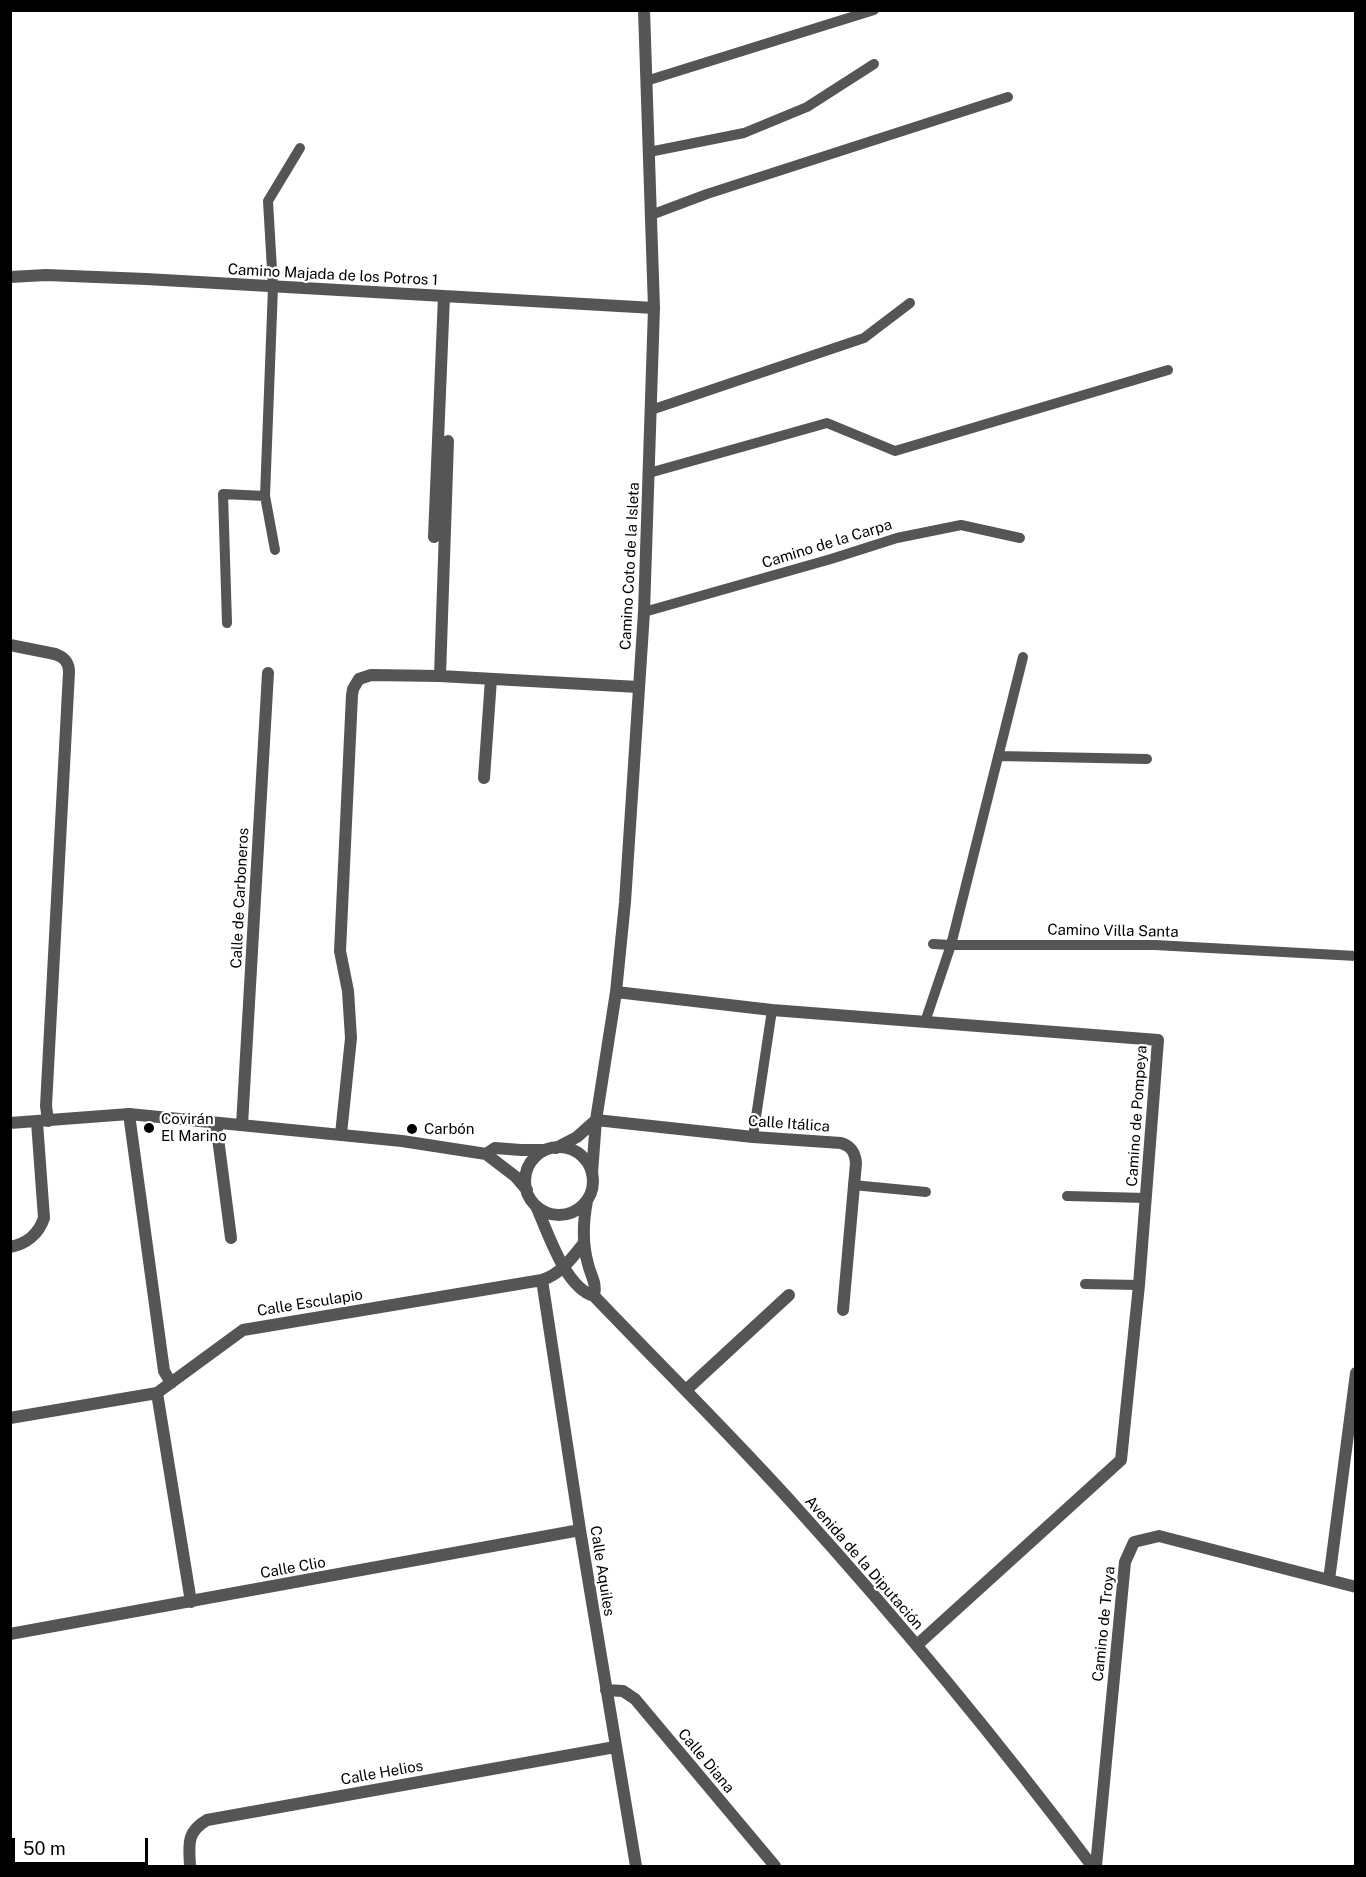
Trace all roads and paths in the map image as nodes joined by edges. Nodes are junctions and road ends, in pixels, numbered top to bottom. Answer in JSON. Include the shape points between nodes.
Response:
{"nodes":[{"id":1,"x":644,"y":10,"type":"edge"},
{"id":2,"x":874,"y":10,"type":"edge"},
{"id":3,"x":874,"y":64,"type":"dead end"},
{"id":4,"x":646,"y":81,"type":"junction"},
{"id":5,"x":1008,"y":97,"type":"dead end"},
{"id":6,"x":300,"y":148,"type":"dead end"},
{"id":7,"x":649,"y":152,"type":"junction"},
{"id":8,"x":651,"y":215,"type":"junction"},
{"id":9,"x":10,"y":277,"type":"edge"},
{"id":10,"x":273,"y":287,"type":"junction"},
{"id":11,"x":444,"y":296,"type":"junction"},
{"id":12,"x":910,"y":303,"type":"dead end"},
{"id":13,"x":654,"y":308,"type":"junction"},
{"id":14,"x":1168,"y":370,"type":"dead end"},
{"id":15,"x":651,"y":410,"type":"junction"},
{"id":16,"x":448,"y":441,"type":"dead end"},
{"id":17,"x":649,"y":473,"type":"junction"},
{"id":18,"x":265,"y":496,"type":"junction"},
{"id":19,"x":434,"y":537,"type":"dead end"},
{"id":20,"x":1020,"y":538,"type":"dead end"},
{"id":21,"x":275,"y":550,"type":"dead end"},
{"id":22,"x":644,"y":612,"type":"junction"},
{"id":23,"x":226,"y":623,"type":"dead end"},
{"id":24,"x":10,"y":645,"type":"edge"},
{"id":25,"x":1023,"y":657,"type":"dead end"},
{"id":26,"x":268,"y":673,"type":"dead end"},
{"id":27,"x":440,"y":676,"type":"junction"},
{"id":28,"x":491,"y":679,"type":"junction"},
{"id":29,"x":638,"y":687,"type":"junction"},
{"id":30,"x":998,"y":756,"type":"junction"},
{"id":31,"x":1147,"y":759,"type":"dead end"},
{"id":32,"x":484,"y":778,"type":"dead end"},
{"id":33,"x":933,"y":944,"type":"dead end"},
{"id":34,"x":951,"y":945,"type":"junction"},
{"id":35,"x":1356,"y":956,"type":"edge"},
{"id":36,"x":616,"y":992,"type":"junction"},
{"id":37,"x":772,"y":1010,"type":"junction"},
{"id":38,"x":926,"y":1022,"type":"junction"},
{"id":39,"x":129,"y":1114,"type":"junction"},
{"id":40,"x":596,"y":1120,"type":"junction"},
{"id":41,"x":42,"y":1122,"type":"junction"},
{"id":42,"x":10,"y":1123,"type":"edge"},
{"id":43,"x":216,"y":1123,"type":"junction"},
{"id":44,"x":242,"y":1125,"type":"junction"},
{"id":45,"x":341,"y":1134,"type":"junction"},
{"id":46,"x":753,"y":1137,"type":"junction"},
{"id":47,"x":551,"y":1149,"type":"junction"},
{"id":48,"x":486,"y":1154,"type":"junction"},
{"id":49,"x":592,"y":1173,"type":"junction"},
{"id":50,"x":853,"y":1185,"type":"junction"},
{"id":51,"x":527,"y":1190,"type":"junction"},
{"id":52,"x":926,"y":1192,"type":"dead end"},
{"id":53,"x":1067,"y":1196,"type":"dead end"},
{"id":54,"x":1146,"y":1198,"type":"junction"},
{"id":55,"x":587,"y":1201,"type":"junction"},
{"id":56,"x":536,"y":1206,"type":"junction"},
{"id":57,"x":231,"y":1238,"type":"dead end"},
{"id":58,"x":584,"y":1243,"type":"junction"},
{"id":59,"x":10,"y":1247,"type":"edge"},
{"id":60,"x":564,"y":1267,"type":"junction"},
{"id":61,"x":542,"y":1280,"type":"junction"},
{"id":62,"x":1085,"y":1284,"type":"dead end"},
{"id":63,"x":1140,"y":1285,"type":"junction"},
{"id":64,"x":789,"y":1295,"type":"dead end"},
{"id":65,"x":594,"y":1296,"type":"junction"},
{"id":66,"x":843,"y":1310,"type":"dead end"},
{"id":67,"x":1356,"y":1373,"type":"edge"},
{"id":68,"x":171,"y":1383,"type":"junction"},
{"id":69,"x":686,"y":1390,"type":"junction"},
{"id":70,"x":157,"y":1393,"type":"junction"},
{"id":71,"x":10,"y":1418,"type":"edge"},
{"id":72,"x":580,"y":1530,"type":"junction"},
{"id":73,"x":1329,"y":1580,"type":"junction"},
{"id":74,"x":1356,"y":1587,"type":"edge"},
{"id":75,"x":191,"y":1602,"type":"junction"},
{"id":76,"x":10,"y":1634,"type":"edge"},
{"id":77,"x":917,"y":1645,"type":"junction"},
{"id":78,"x":606,"y":1690,"type":"junction"},
{"id":79,"x":615,"y":1747,"type":"junction"},
{"id":80,"x":190,"y":1866,"type":"edge"},
{"id":81,"x":636,"y":1866,"type":"edge"},
{"id":82,"x":775,"y":1866,"type":"edge"},
{"id":83,"x":1094,"y":1866,"type":"edge"}],
"edges":[{"from":1,"to":4,"type":"street","name":"Camino Coto de la Isleta"},
{"from":2,"to":4,"type":"lane"},
{"from":3,"to":7,"type":"lane","via":[[807,107],[744,133]]},
{"from":4,"to":7,"type":"street","name":"Camino Coto de la Isleta"},
{"from":5,"to":8,"type":"lane"},
{"from":6,"to":10,"type":"lane","via":[[268,201]]},
{"from":7,"to":8,"type":"street","name":"Camino Coto de la Isleta"},
{"from":8,"to":13,"type":"street","name":"Camino Coto de la Isleta"},
{"from":9,"to":10,"type":"street","name":"Camino Majada de los Potros 1","via":[[46,274]]},
{"from":10,"to":11,"type":"street","name":"Camino Majada de los Potros 1"},
{"from":10,"to":18,"type":"lane"},
{"from":11,"to":13,"type":"street","name":"Camino Majada de los Potros 1"},
{"from":11,"to":19,"type":"street"},
{"from":12,"to":15,"type":"lane","via":[[864,339]]},
{"from":13,"to":15,"type":"street","name":"Camino Coto de la Isleta"},
{"from":14,"to":17,"type":"lane","via":[[895,452],[827,423]]},
{"from":15,"to":17,"type":"street","name":"Camino Coto de la Isleta"},
{"from":16,"to":27,"type":"street"},
{"from":17,"to":22,"type":"street","name":"Camino Coto de la Isleta"},
{"from":18,"to":21,"type":"lane"},
{"from":18,"to":23,"type":"lane","via":[[223,494]]},
{"from":20,"to":22,"type":"lane","name":"Camino de la Carpa","via":[[961,525],[897,538]]},
{"from":22,"to":29,"type":"street","name":"Camino Coto de la Isleta"},
{"from":24,"to":41,"type":"street","via":[[55,654],[64,658],[69,667],[46,1106]]},
{"from":25,"to":30,"type":"lane"},
{"from":26,"to":44,"type":"street","name":"Calle de Carboneros"},
{"from":27,"to":28,"type":"street"},
{"from":27,"to":45,"type":"street","via":[[371,675],[359,679],[353,689],[340,951],[351,1038]]},
{"from":28,"to":29,"type":"street"},
{"from":28,"to":32,"type":"street"},
{"from":29,"to":36,"type":"street","name":"Camino Coto de la Isleta"},
{"from":30,"to":31,"type":"lane"},
{"from":30,"to":34,"type":"lane"},
{"from":33,"to":34,"type":"lane","name":"Camino Villa Santa"},
{"from":34,"to":35,"type":"lane","name":"Camino Villa Santa","via":[[1155,945]]},
{"from":34,"to":38,"type":"lane"},
{"from":36,"to":37,"type":"street","name":"Camino de Pompeya"},
{"from":36,"to":40,"type":"street","name":"Camino Coto de la Isleta"},
{"from":37,"to":38,"type":"street","name":"Camino de Pompeya"},
{"from":37,"to":46,"type":"lane"},
{"from":38,"to":54,"type":"street","name":"Camino de Pompeya","via":[[1158,1040]]},
{"from":39,"to":41,"type":"street"},
{"from":39,"to":43,"type":"street"},
{"from":39,"to":68,"type":"street","via":[[164,1371]]},
{"from":40,"to":46,"type":"street","name":"Calle Itálica"},
{"from":40,"to":47,"type":"street","via":[[577,1137]]},
{"from":40,"to":49,"type":"street","name":"Camino Coto de la Isleta"},
{"from":41,"to":42,"type":"street"},
{"from":41,"to":59,"type":"street","via":[[44,1218],[31,1239]]},
{"from":43,"to":44,"type":"street"},
{"from":43,"to":57,"type":"street"},
{"from":44,"to":45,"type":"street"},
{"from":45,"to":48,"type":"street"},
{"from":46,"to":50,"type":"street","name":"Calle Itálica","via":[[846,1144],[855,1157]]},
{"from":47,"to":48,"type":"street","via":[[495,1148]]},
{"from":47,"to":49,"type":"street","via":[[575,1151],[589,1164]]},
{"from":47,"to":51,"type":"street","via":[[532,1162],[525,1180]]},
{"from":48,"to":51,"type":"street"},
{"from":49,"to":55,"type":"street"},
{"from":50,"to":52,"type":"lane"},
{"from":50,"to":66,"type":"street","name":"Calle Itálica"},
{"from":51,"to":56,"type":"street"},
{"from":53,"to":54,"type":"lane"},
{"from":54,"to":63,"type":"street","name":"Camino de Pompeya"},
{"from":55,"to":56,"type":"street","via":[[563,1215],[544,1212]]},
{"from":55,"to":58,"type":"street"},
{"from":56,"to":60,"type":"street","name":"Avenida de la Diputación"},
{"from":58,"to":60,"type":"street","name":"Calle Esculapio"},
{"from":58,"to":65,"type":"street","via":[[596,1287]]},
{"from":60,"to":61,"type":"street","name":"Calle Esculapio"},
{"from":60,"to":65,"type":"street","name":"Avenida de la Diputación","via":[[586,1294]]},
{"from":61,"to":68,"type":"street","name":"Calle Esculapio","via":[[243,1330]]},
{"from":61,"to":72,"type":"street","name":"Calle Aquiles"},
{"from":62,"to":63,"type":"lane"},
{"from":63,"to":77,"type":"street","name":"Camino de Pompeya","via":[[1121,1460]]},
{"from":64,"to":69,"type":"street"},
{"from":65,"to":69,"type":"street","name":"Avenida de la Diputación"},
{"from":67,"to":73,"type":"street"},
{"from":68,"to":70,"type":"street","name":"Calle Esculapio"},
{"from":69,"to":77,"type":"street","name":"Avenida de la Diputación"},
{"from":70,"to":71,"type":"street","name":"Calle Esculapio"},
{"from":70,"to":75,"type":"street"},
{"from":72,"to":75,"type":"street","name":"Calle Clio"},
{"from":72,"to":78,"type":"street","name":"Calle Aquiles"},
{"from":73,"to":74,"type":"street","name":"Camino de Troya"},
{"from":73,"to":83,"type":"street","name":"Camino de Troya","via":[[1159,1536],[1134,1542],[1125,1562]]},
{"from":75,"to":76,"type":"street","name":"Calle Clio"},
{"from":77,"to":83,"type":"street","name":"Avenida de la Diputación"},
{"from":78,"to":79,"type":"street","name":"Calle Aquiles"},
{"from":78,"to":82,"type":"street","name":"Calle Diana","via":[[623,1691],[635,1699]]},
{"from":79,"to":80,"type":"street","name":"Calle Helios","via":[[207,1820],[192,1833]]},
{"from":79,"to":81,"type":"street","name":"Calle Aquiles"}]}
